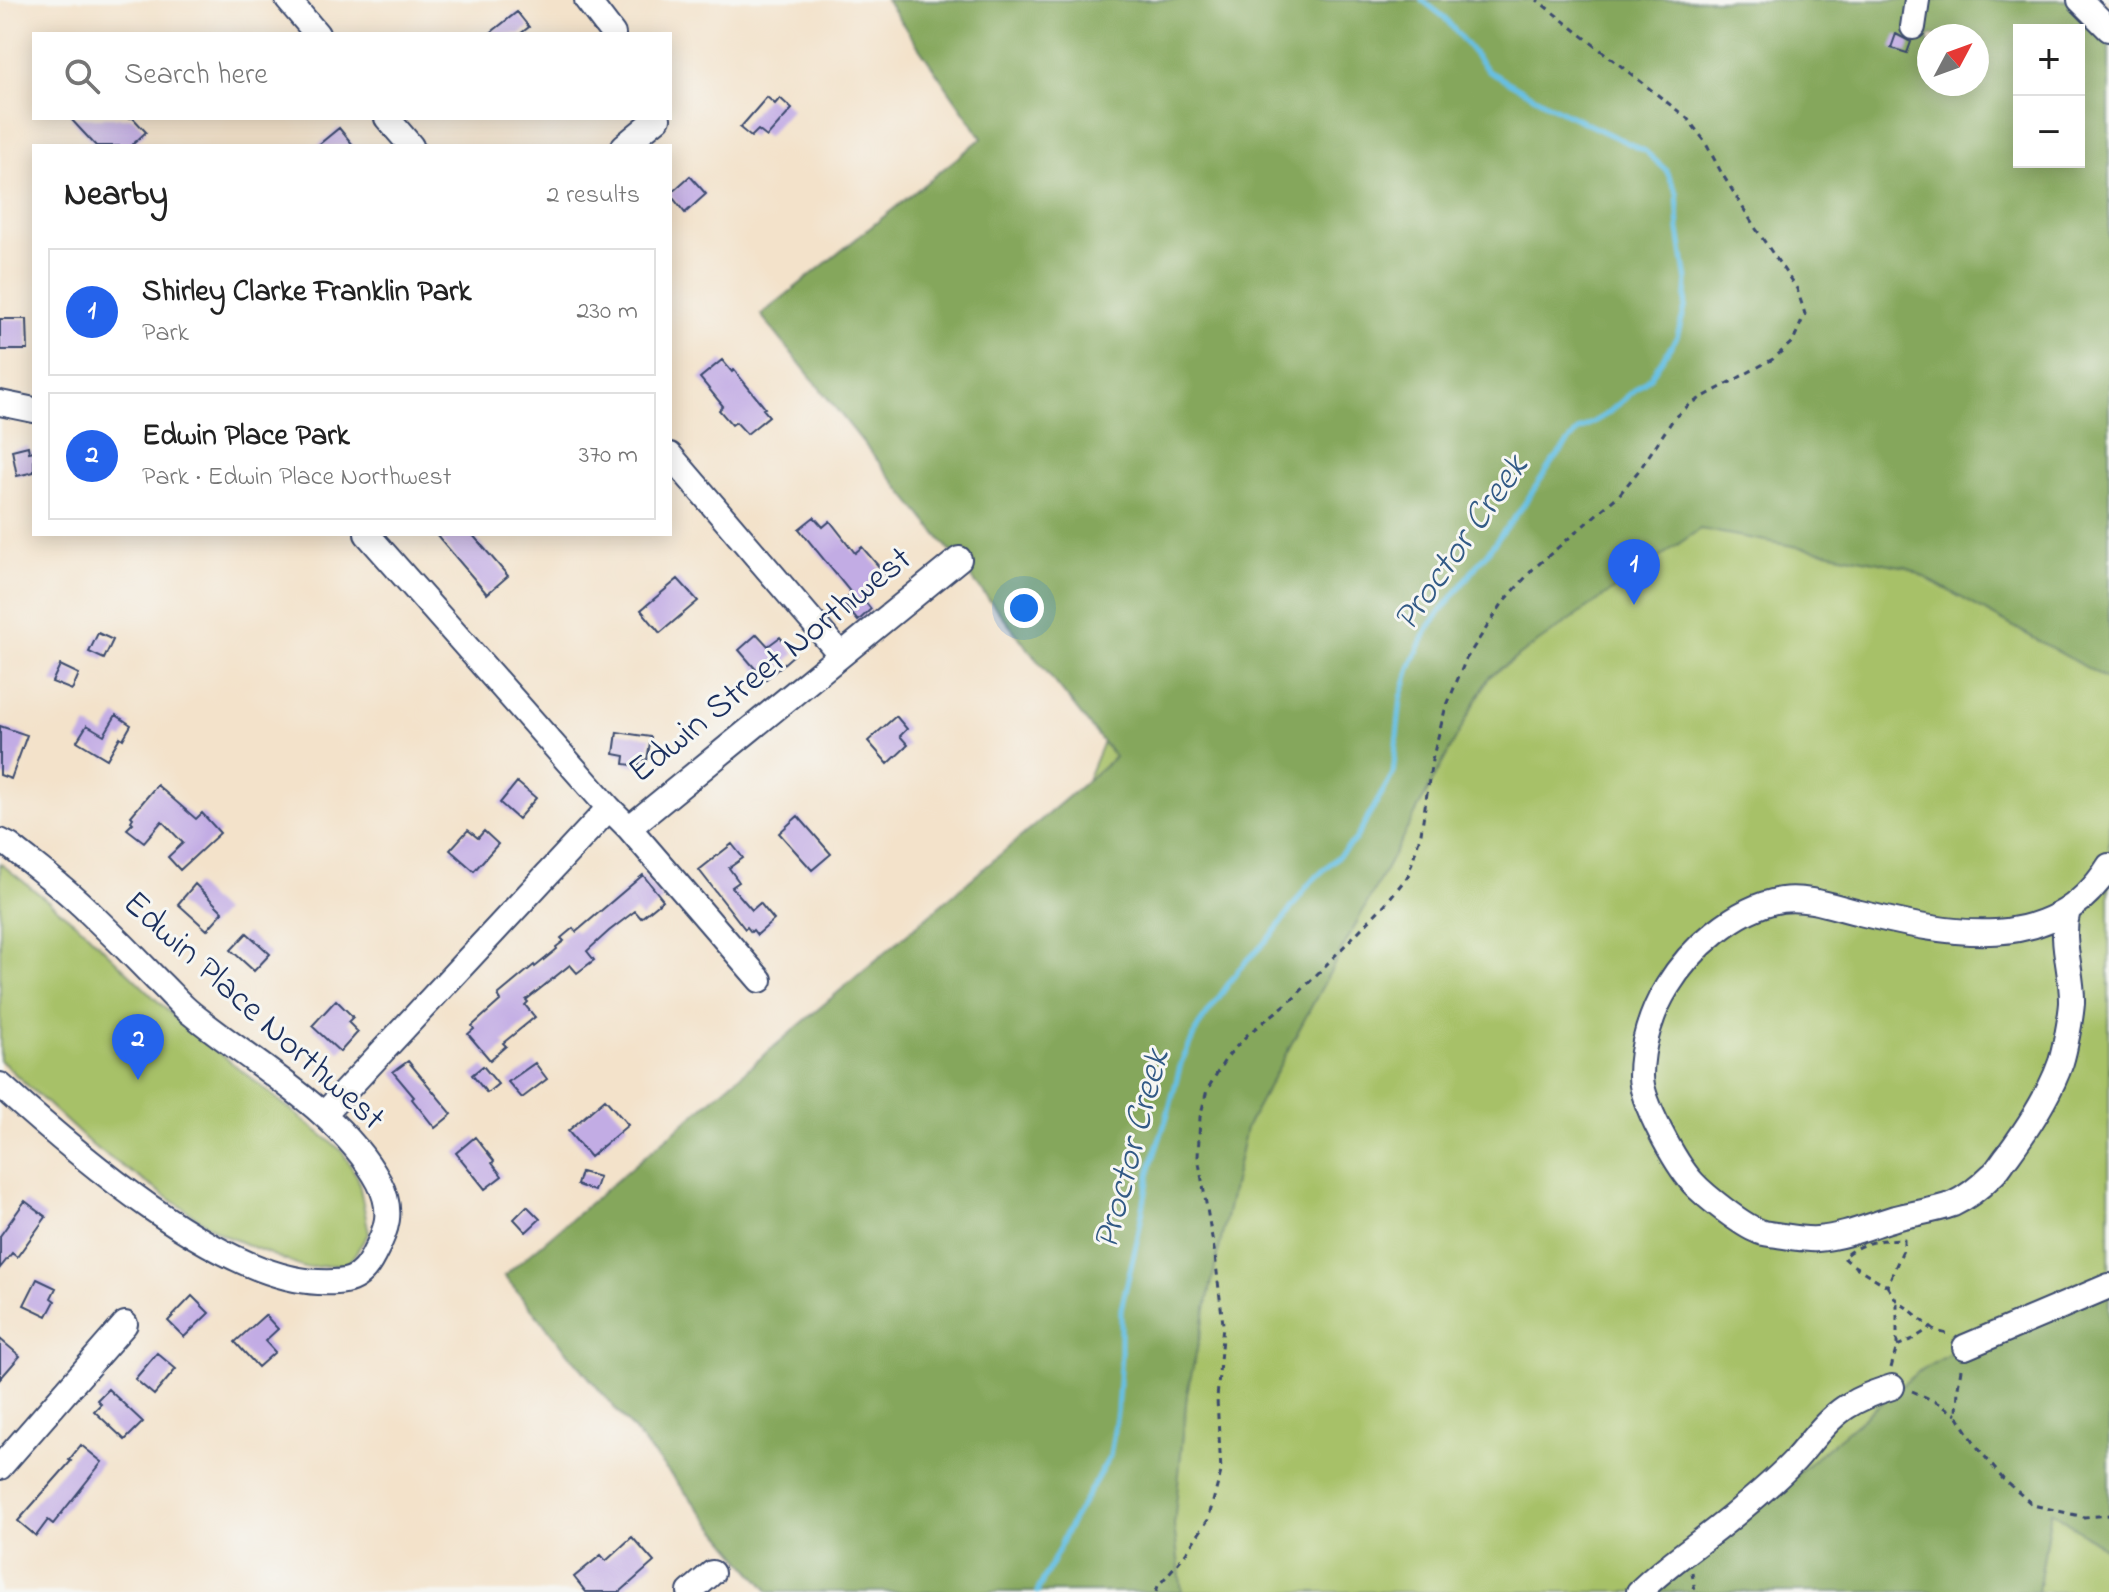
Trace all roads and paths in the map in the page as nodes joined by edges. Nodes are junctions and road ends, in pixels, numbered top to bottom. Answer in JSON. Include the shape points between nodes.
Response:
{"nodes":[{"id":1,"x":288,"y":0,"type":"edge"},
{"id":2,"x":587,"y":0,"type":"edge"},
{"id":3,"x":1537,"y":0,"type":"edge"},
{"id":4,"x":1917,"y":0,"type":"edge"},
{"id":5,"x":2080,"y":0,"type":"edge"},
{"id":6,"x":1913,"y":27,"type":"dead end"},
{"id":7,"x":2109,"y":29,"type":"edge"},
{"id":8,"x":315,"y":32,"type":"edge"},
{"id":9,"x":611,"y":32,"type":"edge"},
{"id":10,"x":389,"y":120,"type":"edge"},
{"id":11,"x":656,"y":120,"type":"edge"},
{"id":12,"x":409,"y":144,"type":"edge"},
{"id":13,"x":626,"y":144,"type":"edge"},
{"id":14,"x":0,"y":403,"type":"edge"},
{"id":15,"x":32,"y":410,"type":"edge"},
{"id":16,"x":672,"y":457,"type":"edge"},
{"id":17,"x":369,"y":536,"type":"edge"},
{"id":18,"x":959,"y":559,"type":"dead end"},
{"id":19,"x":841,"y":655,"type":"junction"},
{"id":20,"x":609,"y":808,"type":"junction"},
{"id":21,"x":629,"y":828,"type":"junction"},
{"id":22,"x":0,"y":841,"type":"edge"},
{"id":23,"x":2109,"y":866,"type":"edge"},
{"id":24,"x":2068,"y":910,"type":"junction"},
{"id":25,"x":760,"y":980,"type":"dead end"},
{"id":26,"x":0,"y":1085,"type":"edge"},
{"id":27,"x":324,"y":1114,"type":"junction"},
{"id":28,"x":1887,"y":1286,"type":"junction"},
{"id":29,"x":2109,"y":1286,"type":"edge"},
{"id":30,"x":1897,"y":1301,"type":"junction"},
{"id":31,"x":125,"y":1324,"type":"dead end"},
{"id":32,"x":1932,"y":1327,"type":"junction"},
{"id":33,"x":1897,"y":1346,"type":"junction"},
{"id":34,"x":1965,"y":1347,"type":"junction"},
{"id":35,"x":1892,"y":1387,"type":"junction"},
{"id":36,"x":1957,"y":1415,"type":"junction"},
{"id":37,"x":0,"y":1467,"type":"edge"},
{"id":38,"x":2109,"y":1515,"type":"edge"},
{"id":39,"x":712,"y":1573,"type":"dead end"},
{"id":40,"x":690,"y":1592,"type":"edge"},
{"id":41,"x":1156,"y":1592,"type":"edge"},
{"id":42,"x":1639,"y":1592,"type":"edge"}],
"edges":[{"from":1,"to":8,"type":"street"},
{"from":2,"to":9,"type":"street"},
{"from":3,"to":41,"type":"path","via":[[1687,118],[1797,289],[1805,314],[1793,341],[1773,359],[1674,418],[1619,495],[1533,569],[1502,604],[1466,659],[1445,710],[1408,876],[1294,998],[1248,1034],[1207,1090],[1198,1157],[1223,1324],[1217,1399],[1221,1472],[1208,1520]]},
{"from":4,"to":6,"type":"street"},
{"from":5,"to":7,"type":"street"},
{"from":10,"to":12,"type":"street"},
{"from":11,"to":13,"type":"street"},
{"from":14,"to":15,"type":"street"},
{"from":16,"to":19,"type":"street"},
{"from":17,"to":20,"type":"street"},
{"from":18,"to":19,"type":"street","name":"Edwin Street Northwest"},
{"from":19,"to":21,"type":"street","name":"Edwin Street Northwest"},
{"from":20,"to":21,"type":"street"},
{"from":20,"to":27,"type":"street","name":"Edwin Street Northwest"},
{"from":21,"to":25,"type":"street"},
{"from":22,"to":27,"type":"street","name":"Edwin Place Northwest","via":[[86,908],[190,1013]]},
{"from":23,"to":24,"type":"street","via":[[2098,884]]},
{"from":24,"to":24,"type":"street","via":[[2029,927],[1997,933],[1951,932],[1805,900],[1780,900],[1755,909],[1725,924],[1690,955],[1655,1008],[1640,1079],[1651,1114],[1693,1183],[1759,1232],[1817,1239],[1956,1203],[1993,1175],[2038,1110],[2061,1062],[2072,1003],[2064,924]]},
{"from":26,"to":27,"type":"street","name":"Edwin Place Northwest","via":[[59,1138],[202,1240],[252,1266],[300,1281],[340,1283],[366,1269],[386,1231],[388,1214],[379,1181]]},
{"from":28,"to":28,"type":"path","via":[[1851,1264],[1843,1257],[1861,1245],[1904,1239]]},
{"from":28,"to":30,"type":"path"},
{"from":29,"to":34,"type":"street"},
{"from":30,"to":32,"type":"path"},
{"from":30,"to":33,"type":"path"},
{"from":31,"to":37,"type":"street"},
{"from":32,"to":33,"type":"path"},
{"from":32,"to":34,"type":"path"},
{"from":33,"to":35,"type":"path"},
{"from":34,"to":36,"type":"path"},
{"from":35,"to":36,"type":"path"},
{"from":35,"to":42,"type":"street","via":[[1844,1408],[1743,1508]]},
{"from":36,"to":38,"type":"path","via":[[2003,1479],[2033,1505],[2084,1517]]},
{"from":39,"to":40,"type":"street"}]}
